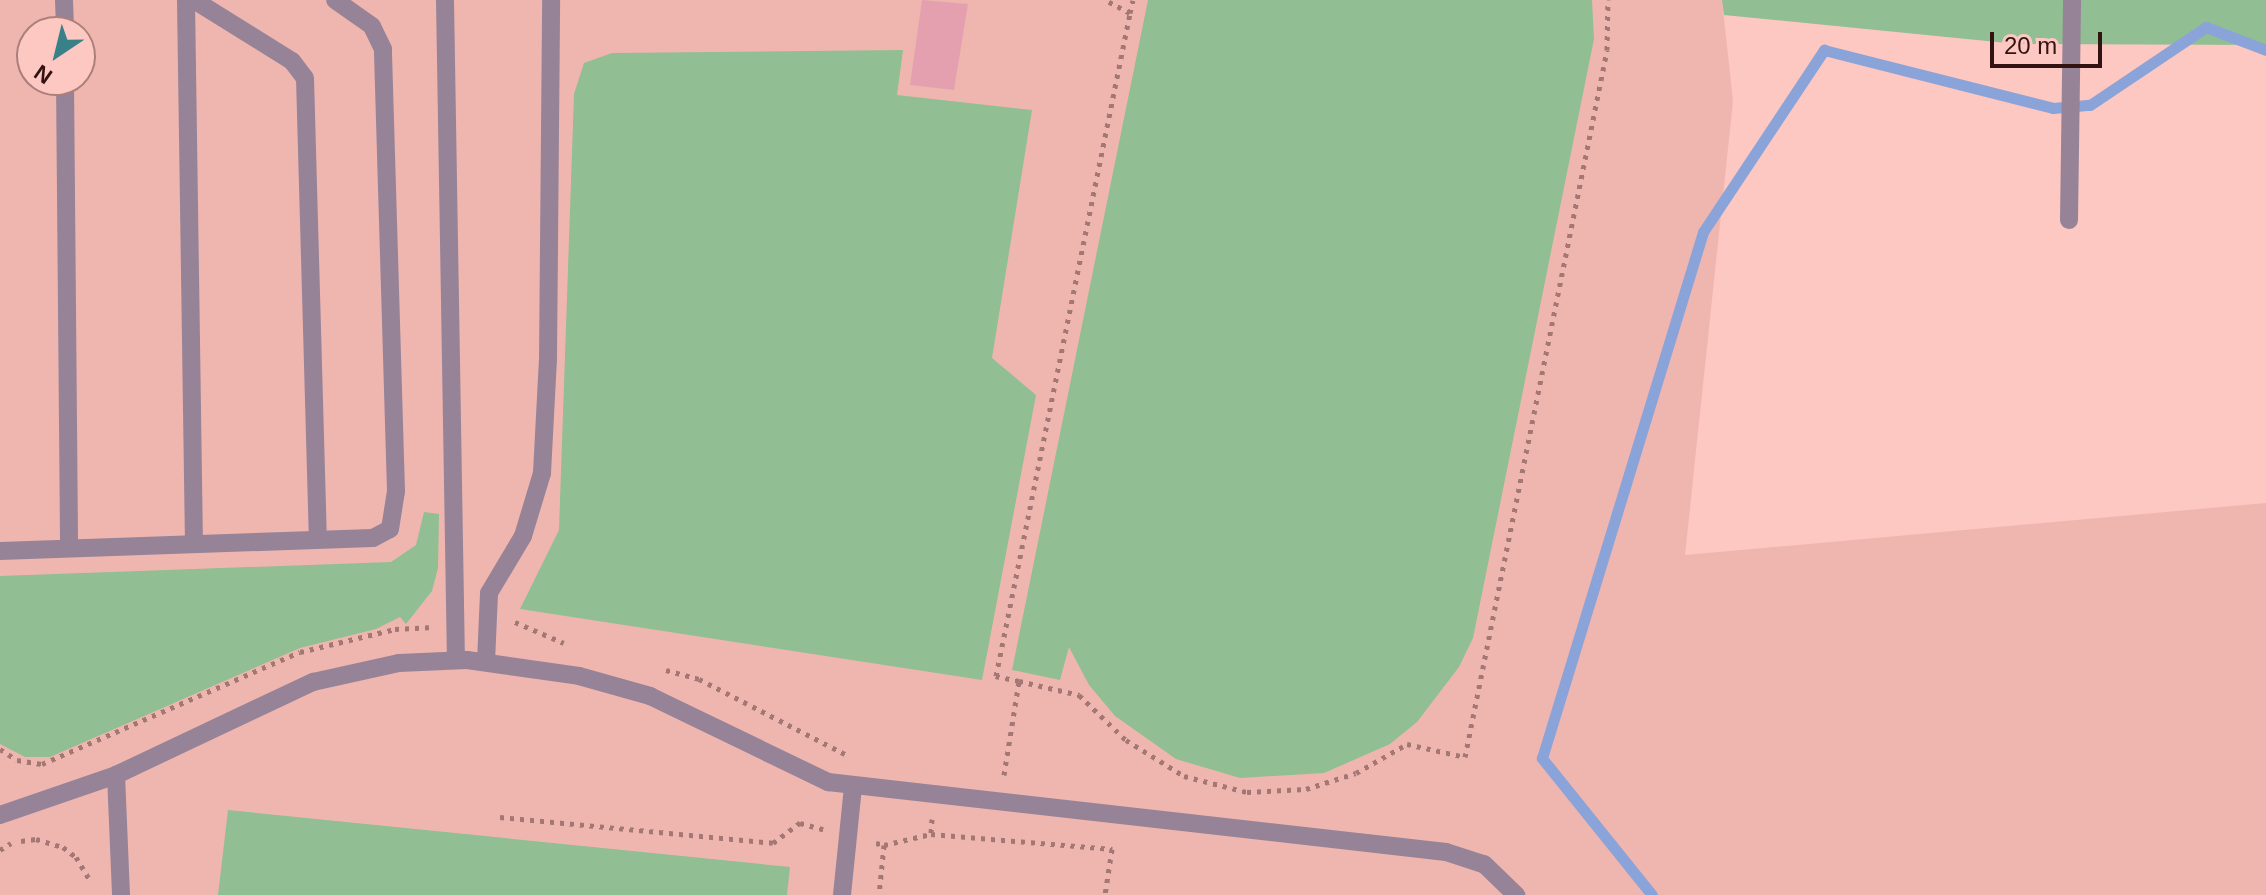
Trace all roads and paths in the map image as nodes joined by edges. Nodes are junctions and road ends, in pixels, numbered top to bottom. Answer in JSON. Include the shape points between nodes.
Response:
{"nodes":[{"id":1,"x":186,"y":0,"type":"edge"},
{"id":2,"x":194,"y":0,"type":"edge"},
{"id":3,"x":335,"y":0,"type":"edge"},
{"id":4,"x":445,"y":0,"type":"edge"},
{"id":5,"x":551,"y":0,"type":"edge"},
{"id":6,"x":1106,"y":0,"type":"edge"},
{"id":7,"x":1133,"y":0,"type":"edge"},
{"id":8,"x":1608,"y":0,"type":"edge"},
{"id":9,"x":2072,"y":0,"type":"edge"},
{"id":10,"x":1130,"y":13,"type":"junction"},
{"id":11,"x":65,"y":96,"type":"edge"},
{"id":12,"x":2069,"y":220,"type":"dead end"},
{"id":13,"x":318,"y":539,"type":"junction"},
{"id":14,"x":194,"y":543,"type":"junction"},
{"id":15,"x":69,"y":547,"type":"junction"},
{"id":16,"x":0,"y":551,"type":"edge"},
{"id":17,"x":486,"y":624,"type":"junction"},
{"id":18,"x":456,"y":626,"type":"junction"},
{"id":19,"x":569,"y":644,"type":"dead end"},
{"id":20,"x":456,"y":660,"type":"junction"},
{"id":21,"x":486,"y":662,"type":"junction"},
{"id":22,"x":656,"y":667,"type":"dead end"},
{"id":23,"x":1019,"y":681,"type":"junction"},
{"id":24,"x":0,"y":749,"type":"edge"},
{"id":25,"x":852,"y":757,"type":"dead end"},
{"id":26,"x":116,"y":775,"type":"junction"},
{"id":27,"x":853,"y":787,"type":"junction"},
{"id":28,"x":935,"y":795,"type":"junction"},
{"id":29,"x":1000,"y":802,"type":"junction"},
{"id":30,"x":0,"y":815,"type":"edge"},
{"id":31,"x":500,"y":817,"type":"dead end"},
{"id":32,"x":931,"y":834,"type":"junction"},
{"id":33,"x":848,"y":836,"type":"junction"},
{"id":34,"x":884,"y":845,"type":"junction"},
{"id":35,"x":0,"y":850,"type":"edge"},
{"id":36,"x":94,"y":892,"type":"dead end"},
{"id":37,"x":121,"y":895,"type":"edge"},
{"id":38,"x":842,"y":895,"type":"edge"},
{"id":39,"x":879,"y":895,"type":"edge"},
{"id":40,"x":1105,"y":895,"type":"edge"},
{"id":41,"x":1516,"y":895,"type":"edge"}],
"edges":[{"from":1,"to":14,"type":"lane"},
{"from":2,"to":13,"type":"lane","via":[[292,61],[305,78]]},
{"from":3,"to":13,"type":"lane","via":[[372,26],[383,49],[396,491],[391,527],[383,536]]},
{"from":4,"to":18,"type":"lane"},
{"from":5,"to":17,"type":"lane","via":[[542,473],[523,536],[489,593]]},
{"from":6,"to":10,"type":"path"},
{"from":7,"to":10,"type":"path"},
{"from":8,"to":23,"type":"path","via":[[1607,50],[1465,757],[1407,744],[1356,773],[1306,789],[1247,792],[1184,776],[1126,740],[1079,695]]},
{"from":9,"to":12,"type":"lane"},
{"from":10,"to":23,"type":"path","via":[[996,676]]},
{"from":11,"to":15,"type":"lane"},
{"from":13,"to":14,"type":"lane"},
{"from":14,"to":15,"type":"lane"},
{"from":15,"to":16,"type":"lane"},
{"from":17,"to":19,"type":"path","via":[[521,622],[540,636]]},
{"from":17,"to":21,"type":"lane"},
{"from":18,"to":20,"type":"lane"},
{"from":18,"to":24,"type":"path","via":[[395,629],[300,652],[42,764],[17,760]]},
{"from":20,"to":21,"type":"lane"},
{"from":20,"to":26,"type":"lane","via":[[354,670],[313,682]]},
{"from":21,"to":27,"type":"lane","via":[[579,676],[650,696],[798,770]]},
{"from":22,"to":25,"type":"path","via":[[699,679]]},
{"from":23,"to":29,"type":"path"},
{"from":26,"to":30,"type":"lane"},
{"from":26,"to":37,"type":"lane"},
{"from":27,"to":28,"type":"lane"},
{"from":27,"to":33,"type":"lane"},
{"from":28,"to":29,"type":"lane"},
{"from":28,"to":32,"type":"path"},
{"from":29,"to":41,"type":"lane","via":[[1446,852],[1484,864]]},
{"from":31,"to":33,"type":"path","via":[[773,843],[800,823]]},
{"from":32,"to":34,"type":"path"},
{"from":32,"to":40,"type":"path","via":[[1112,849]]},
{"from":33,"to":34,"type":"path"},
{"from":33,"to":38,"type":"lane"},
{"from":34,"to":39,"type":"path"},
{"from":35,"to":36,"type":"path","via":[[25,839],[52,842],[76,857]]}]}
